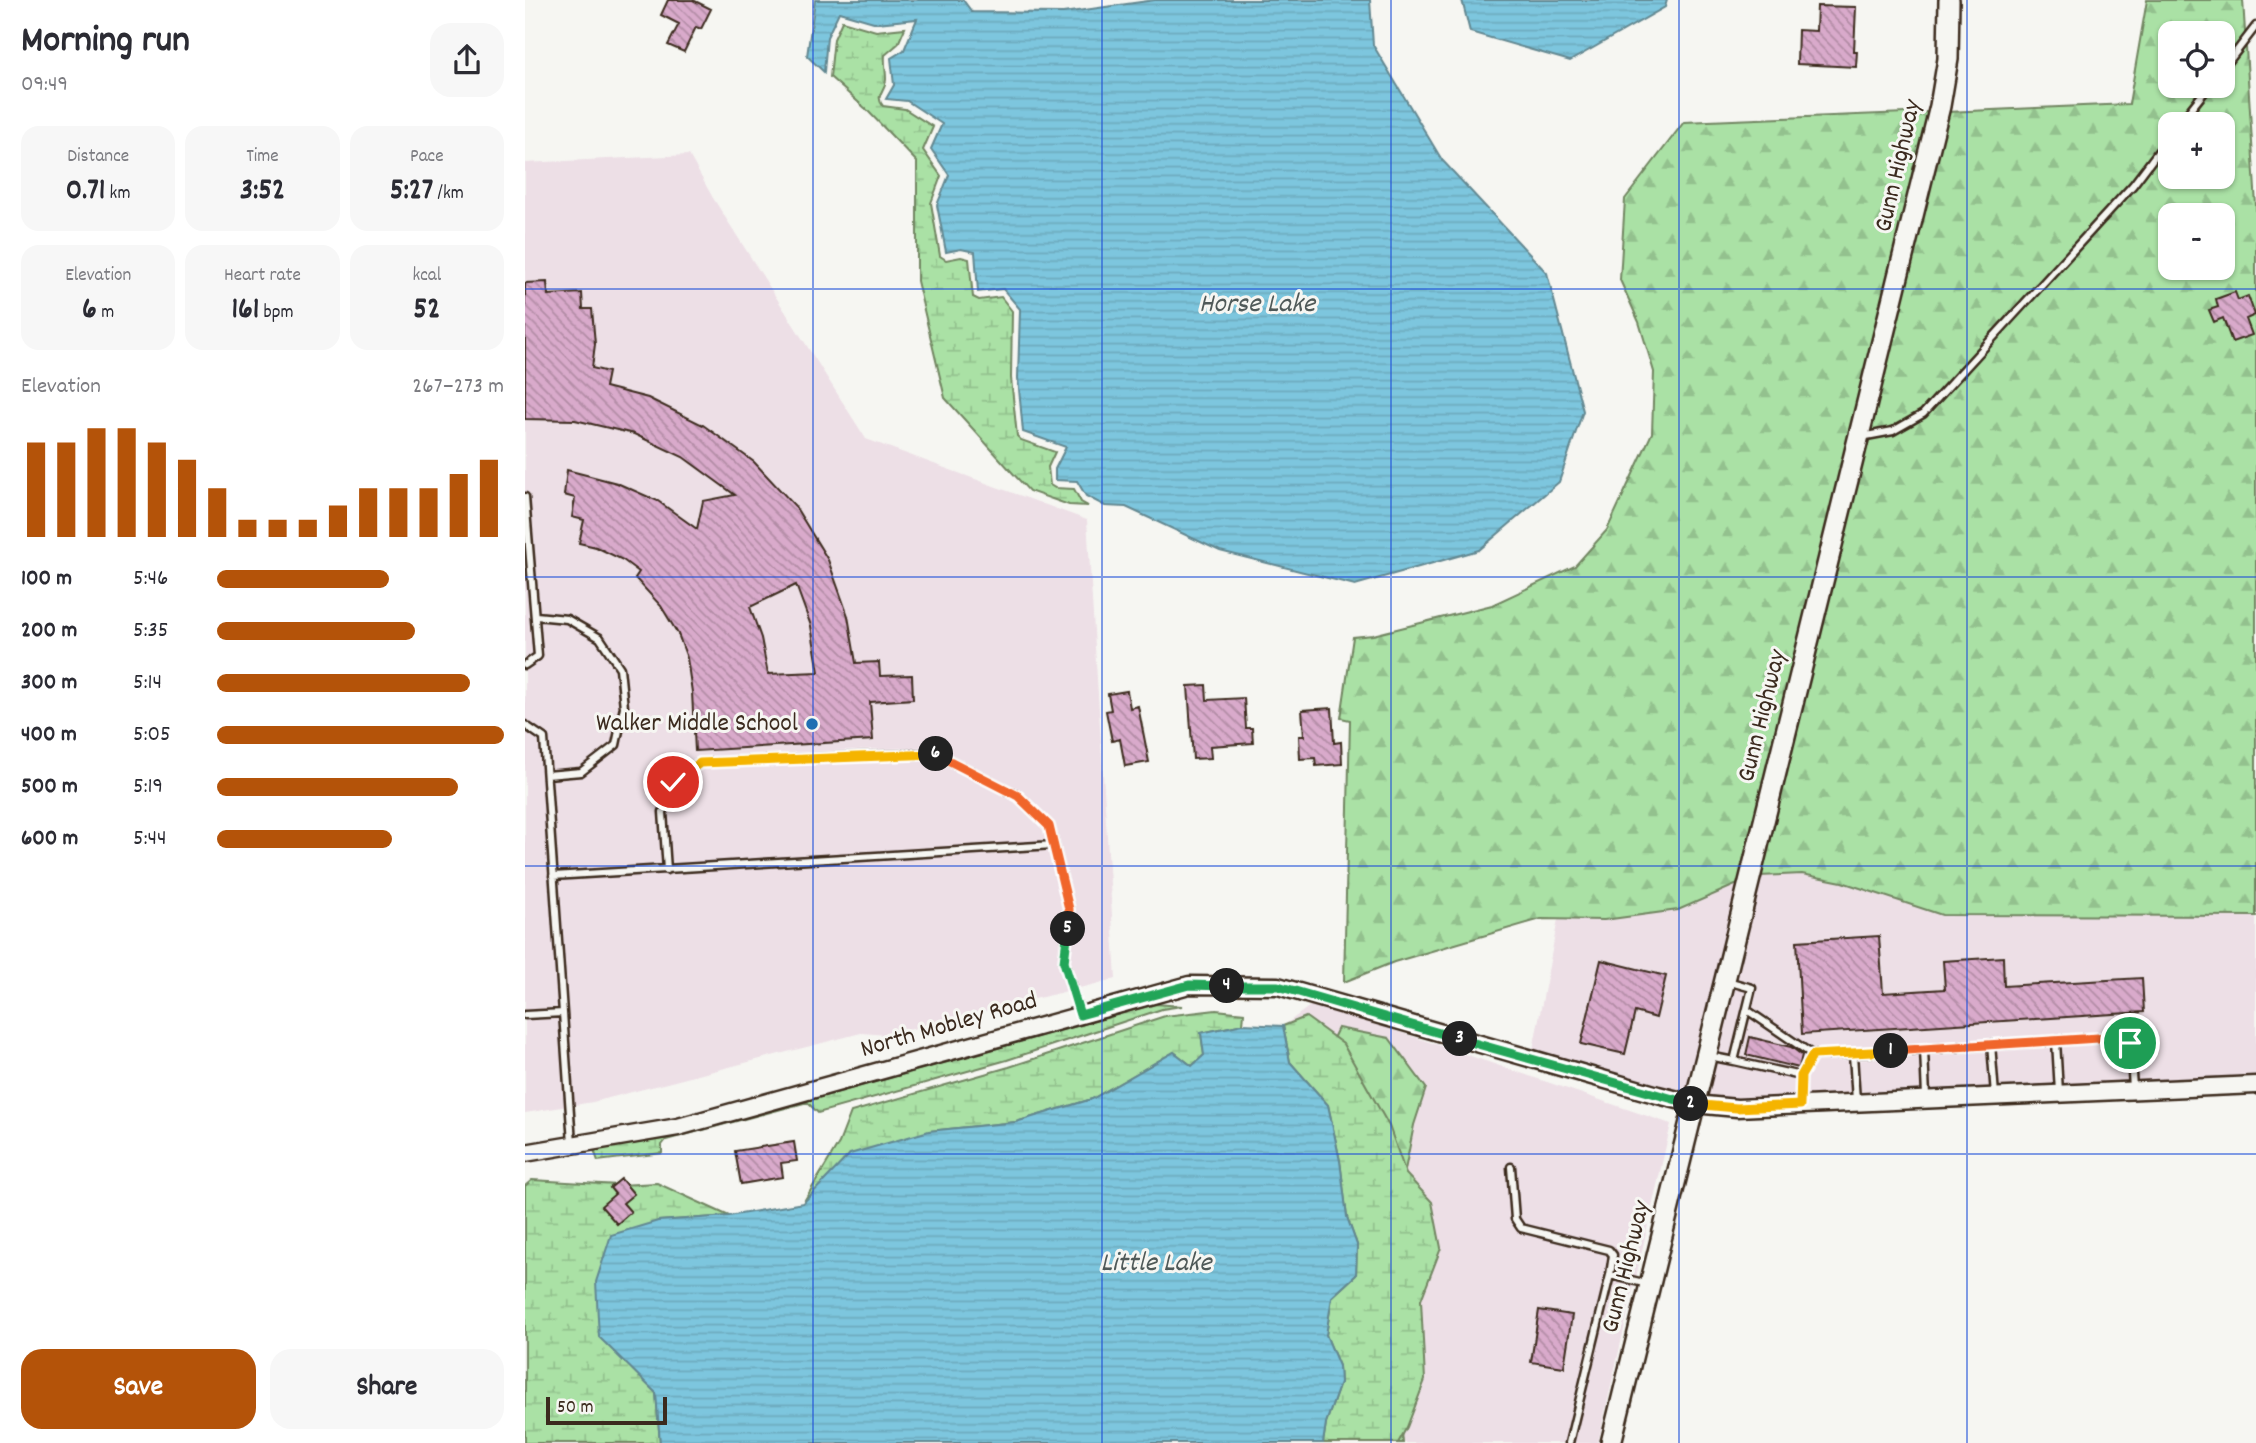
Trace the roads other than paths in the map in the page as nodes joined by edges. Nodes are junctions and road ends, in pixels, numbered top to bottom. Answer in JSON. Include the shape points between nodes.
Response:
{"nodes":[{"id":1,"x":1949,"y":0,"type":"edge"},
{"id":2,"x":2256,"y":26,"type":"edge"},
{"id":3,"x":2235,"y":53,"type":"edge"},
{"id":4,"x":2200,"y":98,"type":"edge"},
{"id":5,"x":2188,"y":112,"type":"edge"},
{"id":6,"x":2158,"y":152,"type":"edge"},
{"id":7,"x":1859,"y":437,"type":"junction"},
{"id":8,"x":525,"y":497,"type":"edge"},
{"id":9,"x":536,"y":616,"type":"junction"},
{"id":10,"x":525,"y":665,"type":"edge"},
{"id":11,"x":525,"y":725,"type":"edge"},
{"id":12,"x":547,"y":775,"type":"junction"},
{"id":13,"x":1054,"y":845,"type":"junction"},
{"id":14,"x":667,"y":870,"type":"junction"},
{"id":15,"x":553,"y":876,"type":"junction"},
{"id":16,"x":1725,"y":980,"type":"junction"},
{"id":17,"x":1747,"y":1010,"type":"junction"},
{"id":18,"x":563,"y":1013,"type":"junction"},
{"id":19,"x":525,"y":1015,"type":"edge"},
{"id":20,"x":1080,"y":1015,"type":"junction"},
{"id":21,"x":2056,"y":1041,"type":"junction"},
{"id":22,"x":1991,"y":1044,"type":"junction"},
{"id":23,"x":1924,"y":1049,"type":"junction"},
{"id":24,"x":1853,"y":1054,"type":"junction"},
{"id":25,"x":1813,"y":1055,"type":"junction"},
{"id":26,"x":1706,"y":1056,"type":"junction"},
{"id":27,"x":1734,"y":1061,"type":"junction"},
{"id":28,"x":1801,"y":1076,"type":"junction"},
{"id":29,"x":2256,"y":1085,"type":"edge"},
{"id":30,"x":2133,"y":1090,"type":"junction"},
{"id":31,"x":2059,"y":1094,"type":"junction"},
{"id":32,"x":1995,"y":1097,"type":"junction"},
{"id":33,"x":1926,"y":1099,"type":"junction"},
{"id":34,"x":1856,"y":1102,"type":"junction"},
{"id":35,"x":1694,"y":1104,"type":"junction"},
{"id":36,"x":1800,"y":1105,"type":"junction"},
{"id":37,"x":572,"y":1145,"type":"junction"},
{"id":38,"x":525,"y":1153,"type":"edge"},
{"id":39,"x":1511,"y":1167,"type":"dead end"},
{"id":40,"x":1610,"y":1275,"type":"junction"},
{"id":41,"x":1650,"y":1285,"type":"junction"},
{"id":42,"x":1569,"y":1443,"type":"edge"},
{"id":43,"x":1611,"y":1443,"type":"edge"}],
"edges":[{"from":1,"to":7,"type":"main road","name":"Gunn Highway","via":[[1944,90]]},
{"from":2,"to":3,"type":"lane"},
{"from":4,"to":5,"type":"lane"},
{"from":6,"to":7,"type":"lane","via":[[1923,414],[1893,430]]},
{"from":7,"to":16,"type":"main road","name":"Gunn Highway"},
{"from":8,"to":9,"type":"lane"},
{"from":9,"to":10,"type":"lane","via":[[538,656]]},
{"from":9,"to":12,"type":"lane","via":[[567,619],[600,639],[620,668],[624,707],[616,745],[581,772]]},
{"from":11,"to":12,"type":"lane","via":[[544,738]]},
{"from":12,"to":15,"type":"lane"},
{"from":13,"to":14,"type":"lane"},
{"from":13,"to":14,"type":"lane","via":[[1049,826],[1018,796],[935,753],[700,763],[673,782],[663,812]]},
{"from":13,"to":20,"type":"lane","via":[[1069,909],[1064,962]]},
{"from":14,"to":15,"type":"lane"},
{"from":15,"to":18,"type":"lane"},
{"from":16,"to":17,"type":"lane","via":[[1752,988]]},
{"from":16,"to":26,"type":"main road","name":"Gunn Highway"},
{"from":17,"to":25,"type":"lane"},
{"from":17,"to":27,"type":"lane"},
{"from":18,"to":19,"type":"lane"},
{"from":18,"to":37,"type":"lane"},
{"from":20,"to":35,"type":"street","name":"North Mobley Road","via":[[1189,985],[1278,986]]},
{"from":20,"to":37,"type":"street","name":"North Mobley Road","via":[[678,1127]]},
{"from":21,"to":22,"type":"lane"},
{"from":21,"to":30,"type":"lane","via":[[2114,1037],[2130,1043]]},
{"from":21,"to":31,"type":"lane"},
{"from":22,"to":23,"type":"lane"},
{"from":22,"to":32,"type":"lane"},
{"from":23,"to":24,"type":"lane"},
{"from":23,"to":33,"type":"lane"},
{"from":24,"to":25,"type":"lane"},
{"from":24,"to":34,"type":"lane"},
{"from":25,"to":28,"type":"lane"},
{"from":26,"to":27,"type":"lane"},
{"from":26,"to":35,"type":"main road","name":"Gunn Highway"},
{"from":27,"to":28,"type":"lane"},
{"from":28,"to":36,"type":"lane"},
{"from":29,"to":30,"type":"street","name":"North Mobley Road"},
{"from":30,"to":31,"type":"street","name":"North Mobley Road"},
{"from":31,"to":32,"type":"street","name":"North Mobley Road"},
{"from":32,"to":33,"type":"street","name":"North Mobley Road"},
{"from":33,"to":34,"type":"street","name":"North Mobley Road"},
{"from":34,"to":36,"type":"street","name":"North Mobley Road"},
{"from":35,"to":36,"type":"street","name":"North Mobley Road","via":[[1737,1108]]},
{"from":35,"to":41,"type":"main road","name":"Gunn Highway"},
{"from":37,"to":38,"type":"street","name":"North Mobley Road"},
{"from":39,"to":40,"type":"lane","via":[[1515,1219],[1521,1228],[1609,1250],[1613,1255]]},
{"from":40,"to":41,"type":"lane"},
{"from":40,"to":42,"type":"lane"},
{"from":41,"to":43,"type":"main road","name":"Gunn Highway"}]}
